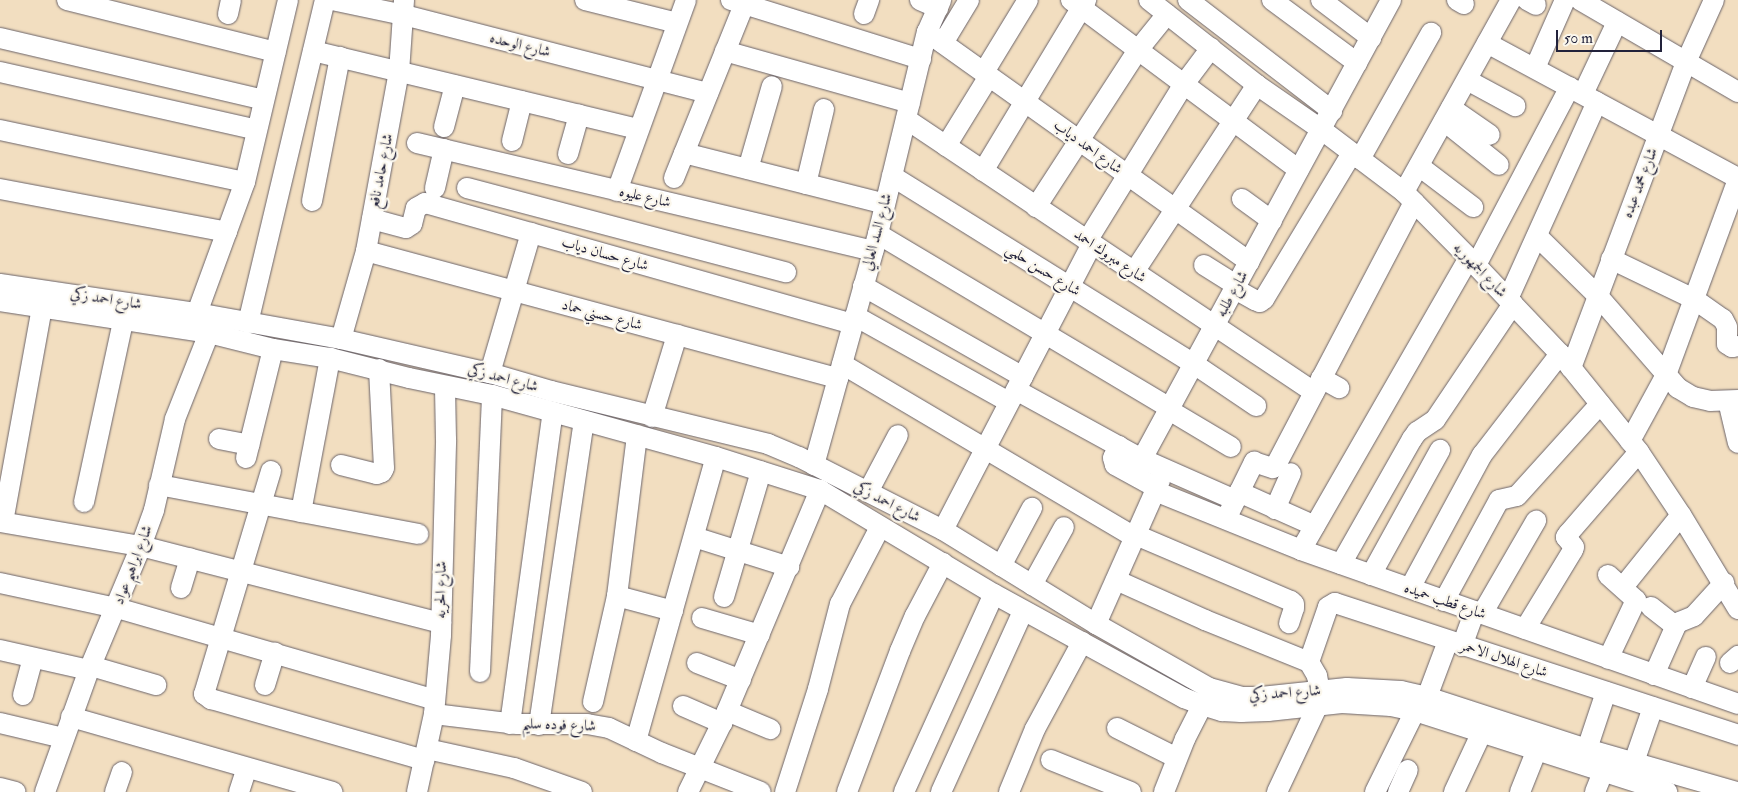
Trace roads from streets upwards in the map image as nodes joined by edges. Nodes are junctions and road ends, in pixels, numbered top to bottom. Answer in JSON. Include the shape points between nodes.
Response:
{"nodes":[{"id":1,"x":67,"y":0,"type":"edge"},
{"id":2,"x":288,"y":0,"type":"edge"},
{"id":3,"x":324,"y":0,"type":"edge"},
{"id":4,"x":332,"y":0,"type":"edge"},
{"id":5,"x":584,"y":0,"type":"edge"},
{"id":6,"x":686,"y":0,"type":"edge"},
{"id":7,"x":969,"y":0,"type":"edge"},
{"id":8,"x":1028,"y":0,"type":"edge"},
{"id":9,"x":1149,"y":0,"type":"edge"},
{"id":10,"x":1188,"y":0,"type":"edge"},
{"id":11,"x":1272,"y":0,"type":"edge"},
{"id":12,"x":1321,"y":0,"type":"edge"},
{"id":13,"x":1511,"y":0,"type":"edge"},
{"id":14,"x":1565,"y":0,"type":"edge"},
{"id":15,"x":1580,"y":0,"type":"edge"},
{"id":16,"x":1714,"y":0,"type":"edge"},
{"id":17,"x":740,"y":1,"type":"edge"},
{"id":18,"x":1388,"y":1,"type":"edge"},
{"id":19,"x":1079,"y":2,"type":"edge"},
{"id":20,"x":933,"y":3,"type":"edge"},
{"id":21,"x":635,"y":6,"type":"edge"},
{"id":22,"x":404,"y":8,"type":"edge"},
{"id":23,"x":1167,"y":14,"type":"junction"},
{"id":24,"x":1617,"y":22,"type":"junction"},
{"id":25,"x":677,"y":24,"type":"junction"},
{"id":26,"x":1431,"y":33,"type":"dead end"},
{"id":27,"x":935,"y":37,"type":"junction"},
{"id":28,"x":0,"y":38,"type":"edge"},
{"id":29,"x":1371,"y":38,"type":"junction"},
{"id":30,"x":1487,"y":42,"type":"junction"},
{"id":31,"x":1211,"y":48,"type":"junction"},
{"id":32,"x":1138,"y":50,"type":"junction"},
{"id":33,"x":313,"y":51,"type":"junction"},
{"id":34,"x":725,"y":51,"type":"junction"},
{"id":35,"x":276,"y":52,"type":"junction"},
{"id":36,"x":340,"y":58,"type":"junction"},
{"id":37,"x":921,"y":59,"type":"junction"},
{"id":38,"x":1686,"y":62,"type":"junction"},
{"id":39,"x":1357,"y":63,"type":"junction"},
{"id":40,"x":1535,"y":68,"type":"junction"},
{"id":41,"x":0,"y":72,"type":"edge"},
{"id":42,"x":399,"y":72,"type":"junction"},
{"id":43,"x":986,"y":74,"type":"junction"},
{"id":44,"x":657,"y":79,"type":"junction"},
{"id":45,"x":1467,"y":80,"type":"junction"},
{"id":46,"x":1184,"y":84,"type":"junction"},
{"id":47,"x":455,"y":85,"type":"junction"},
{"id":48,"x":1258,"y":85,"type":"junction"},
{"id":49,"x":772,"y":86,"type":"dead end"},
{"id":50,"x":1738,"y":92,"type":"edge"},
{"id":51,"x":708,"y":93,"type":"junction"},
{"id":52,"x":1583,"y":95,"type":"junction"},
{"id":53,"x":264,"y":100,"type":"junction"},
{"id":54,"x":522,"y":101,"type":"junction"},
{"id":55,"x":1024,"y":101,"type":"junction"},
{"id":56,"x":1515,"y":106,"type":"dead end"},
{"id":57,"x":824,"y":110,"type":"dead end"},
{"id":58,"x":908,"y":111,"type":"junction"},
{"id":59,"x":1332,"y":111,"type":"junction"},
{"id":60,"x":1447,"y":114,"type":"junction"},
{"id":61,"x":578,"y":115,"type":"junction"},
{"id":62,"x":298,"y":117,"type":"junction"},
{"id":63,"x":1234,"y":121,"type":"junction"},
{"id":64,"x":327,"y":124,"type":"junction"},
{"id":65,"x":444,"y":127,"type":"dead end"},
{"id":66,"x":639,"y":129,"type":"junction"},
{"id":67,"x":0,"y":130,"type":"edge"},
{"id":68,"x":257,"y":130,"type":"junction"},
{"id":69,"x":1322,"y":130,"type":"junction"},
{"id":70,"x":1490,"y":135,"type":"dead end"},
{"id":71,"x":1658,"y":135,"type":"junction"},
{"id":72,"x":1079,"y":140,"type":"junction"},
{"id":73,"x":512,"y":141,"type":"dead end"},
{"id":74,"x":416,"y":143,"type":"dead end"},
{"id":75,"x":946,"y":146,"type":"junction"},
{"id":76,"x":444,"y":149,"type":"junction"},
{"id":77,"x":684,"y":153,"type":"junction"},
{"id":78,"x":568,"y":154,"type":"dead end"},
{"id":79,"x":1356,"y":156,"type":"junction"},
{"id":80,"x":1500,"y":165,"type":"dead end"},
{"id":81,"x":1419,"y":166,"type":"junction"},
{"id":82,"x":748,"y":170,"type":"junction"},
{"id":83,"x":1300,"y":170,"type":"junction"},
{"id":84,"x":983,"y":171,"type":"junction"},
{"id":85,"x":1128,"y":175,"type":"junction"},
{"id":86,"x":892,"y":176,"type":"junction"},
{"id":87,"x":674,"y":178,"type":"dead end"},
{"id":88,"x":245,"y":182,"type":"junction"},
{"id":89,"x":1737,"y":183,"type":"edge"},
{"id":90,"x":806,"y":184,"type":"junction"},
{"id":91,"x":435,"y":188,"type":"dead end"},
{"id":92,"x":467,"y":188,"type":"dead end"},
{"id":93,"x":0,"y":189,"type":"edge"},
{"id":94,"x":617,"y":190,"type":"junction"},
{"id":95,"x":1409,"y":197,"type":"junction"},
{"id":96,"x":1242,"y":199,"type":"dead end"},
{"id":97,"x":312,"y":201,"type":"dead end"},
{"id":98,"x":885,"y":204,"type":"junction"},
{"id":99,"x":1036,"y":207,"type":"junction"},
{"id":100,"x":1473,"y":207,"type":"dead end"},
{"id":101,"x":1176,"y":209,"type":"junction"},
{"id":102,"x":372,"y":219,"type":"junction"},
{"id":103,"x":1272,"y":221,"type":"junction"},
{"id":104,"x":227,"y":232,"type":"junction"},
{"id":105,"x":531,"y":233,"type":"junction"},
{"id":106,"x":1537,"y":236,"type":"junction"},
{"id":107,"x":875,"y":243,"type":"junction"},
{"id":108,"x":1090,"y":243,"type":"junction"},
{"id":109,"x":366,"y":251,"type":"junction"},
{"id":110,"x":735,"y":259,"type":"junction"},
{"id":111,"x":1611,"y":259,"type":"junction"},
{"id":112,"x":1249,"y":262,"type":"junction"},
{"id":113,"x":1473,"y":262,"type":"junction"},
{"id":114,"x":1204,"y":265,"type":"dead end"},
{"id":115,"x":786,"y":272,"type":"dead end"},
{"id":116,"x":1134,"y":272,"type":"junction"},
{"id":117,"x":0,"y":284,"type":"edge"},
{"id":118,"x":863,"y":286,"type":"junction"},
{"id":119,"x":1070,"y":287,"type":"junction"},
{"id":120,"x":1236,"y":287,"type":"junction"},
{"id":121,"x":727,"y":289,"type":"junction"},
{"id":122,"x":515,"y":291,"type":"junction"},
{"id":123,"x":1598,"y":296,"type":"junction"},
{"id":124,"x":44,"y":298,"type":"junction"},
{"id":125,"x":1694,"y":299,"type":"junction"},
{"id":126,"x":0,"y":301,"type":"edge"},
{"id":127,"x":1511,"y":302,"type":"junction"},
{"id":128,"x":197,"y":313,"type":"junction"},
{"id":129,"x":854,"y":320,"type":"junction"},
{"id":130,"x":123,"y":321,"type":"junction"},
{"id":131,"x":248,"y":323,"type":"junction"},
{"id":132,"x":1214,"y":326,"type":"junction"},
{"id":133,"x":209,"y":333,"type":"junction"},
{"id":134,"x":677,"y":334,"type":"junction"},
{"id":135,"x":1045,"y":334,"type":"junction"},
{"id":136,"x":341,"y":340,"type":"junction"},
{"id":137,"x":1738,"y":346,"type":"edge"},
{"id":138,"x":273,"y":349,"type":"junction"},
{"id":139,"x":414,"y":356,"type":"junction"},
{"id":140,"x":330,"y":358,"type":"junction"},
{"id":141,"x":1565,"y":361,"type":"junction"},
{"id":142,"x":1194,"y":364,"type":"junction"},
{"id":143,"x":379,"y":369,"type":"junction"},
{"id":144,"x":840,"y":371,"type":"junction"},
{"id":145,"x":490,"y":373,"type":"junction"},
{"id":146,"x":1666,"y":375,"type":"junction"},
{"id":147,"x":409,"y":378,"type":"junction"},
{"id":148,"x":445,"y":386,"type":"junction"},
{"id":149,"x":1325,"y":386,"type":"junction"},
{"id":150,"x":1016,"y":390,"type":"junction"},
{"id":151,"x":492,"y":395,"type":"junction"},
{"id":152,"x":1733,"y":401,"type":"edge"},
{"id":153,"x":1600,"y":404,"type":"junction"},
{"id":154,"x":1256,"y":406,"type":"dead end"},
{"id":155,"x":1169,"y":409,"type":"junction"},
{"id":156,"x":553,"y":412,"type":"junction"},
{"id":157,"x":652,"y":417,"type":"junction"},
{"id":158,"x":584,"y":421,"type":"junction"},
{"id":159,"x":637,"y":435,"type":"junction"},
{"id":160,"x":898,"y":436,"type":"dead end"},
{"id":161,"x":219,"y":439,"type":"dead end"},
{"id":162,"x":1738,"y":443,"type":"edge"},
{"id":163,"x":1119,"y":446,"type":"junction"},
{"id":164,"x":1634,"y":446,"type":"junction"},
{"id":165,"x":1231,"y":447,"type":"dead end"},
{"id":166,"x":985,"y":448,"type":"junction"},
{"id":167,"x":1440,"y":450,"type":"dead end"},
{"id":168,"x":716,"y":457,"type":"junction"},
{"id":169,"x":1142,"y":459,"type":"junction"},
{"id":170,"x":7,"y":461,"type":"edge"},
{"id":171,"x":341,"y":465,"type":"dead end"},
{"id":172,"x":814,"y":465,"type":"junction"},
{"id":173,"x":1165,"y":469,"type":"junction"},
{"id":174,"x":271,"y":471,"type":"dead end"},
{"id":175,"x":761,"y":471,"type":"junction"},
{"id":176,"x":1291,"y":473,"type":"dead end"},
{"id":177,"x":159,"y":485,"type":"junction"},
{"id":178,"x":1156,"y":489,"type":"junction"},
{"id":179,"x":820,"y":490,"type":"junction"},
{"id":180,"x":868,"y":492,"type":"junction"},
{"id":181,"x":1237,"y":496,"type":"junction"},
{"id":182,"x":84,"y":502,"type":"dead end"},
{"id":183,"x":261,"y":503,"type":"junction"},
{"id":184,"x":1032,"y":508,"type":"dead end"},
{"id":185,"x":1275,"y":508,"type":"junction"},
{"id":186,"x":301,"y":512,"type":"junction"},
{"id":187,"x":1681,"y":515,"type":"junction"},
{"id":188,"x":1226,"y":520,"type":"junction"},
{"id":189,"x":1536,"y":521,"type":"dead end"},
{"id":190,"x":1,"y":522,"type":"edge"},
{"id":191,"x":1315,"y":526,"type":"junction"},
{"id":192,"x":880,"y":527,"type":"junction"},
{"id":193,"x":1064,"y":527,"type":"dead end"},
{"id":194,"x":943,"y":530,"type":"junction"},
{"id":195,"x":418,"y":534,"type":"dead end"},
{"id":196,"x":694,"y":536,"type":"junction"},
{"id":197,"x":1135,"y":536,"type":"junction"},
{"id":198,"x":141,"y":546,"type":"junction"},
{"id":199,"x":1301,"y":550,"type":"junction"},
{"id":200,"x":739,"y":551,"type":"junction"},
{"id":201,"x":190,"y":558,"type":"junction"},
{"id":202,"x":943,"y":563,"type":"junction"},
{"id":203,"x":1341,"y":564,"type":"junction"},
{"id":204,"x":1001,"y":566,"type":"junction"},
{"id":205,"x":789,"y":567,"type":"junction"},
{"id":206,"x":241,"y":572,"type":"junction"},
{"id":207,"x":1608,"y":574,"type":"dead end"},
{"id":208,"x":1371,"y":575,"type":"junction"},
{"id":209,"x":1116,"y":580,"type":"junction"},
{"id":210,"x":0,"y":583,"type":"edge"},
{"id":211,"x":1724,"y":583,"type":"junction"},
{"id":212,"x":1032,"y":585,"type":"junction"},
{"id":213,"x":1623,"y":587,"type":"junction"},
{"id":214,"x":181,"y":588,"type":"dead end"},
{"id":215,"x":1410,"y":588,"type":"junction"},
{"id":216,"x":994,"y":594,"type":"junction"},
{"id":217,"x":617,"y":596,"type":"junction"},
{"id":218,"x":724,"y":597,"type":"dead end"},
{"id":219,"x":1444,"y":601,"type":"junction"},
{"id":220,"x":1651,"y":607,"type":"dead end"},
{"id":221,"x":116,"y":608,"type":"junction"},
{"id":222,"x":1738,"y":609,"type":"edge"},
{"id":223,"x":673,"y":611,"type":"junction"},
{"id":224,"x":1023,"y":611,"type":"junction"},
{"id":225,"x":1479,"y":613,"type":"junction"},
{"id":226,"x":702,"y":618,"type":"dead end"},
{"id":227,"x":441,"y":623,"type":"junction"},
{"id":228,"x":1289,"y":623,"type":"dead end"},
{"id":229,"x":1096,"y":624,"type":"junction"},
{"id":230,"x":1675,"y":626,"type":"junction"},
{"id":231,"x":1525,"y":629,"type":"junction"},
{"id":232,"x":760,"y":635,"type":"junction"},
{"id":233,"x":221,"y":638,"type":"junction"},
{"id":234,"x":1082,"y":642,"type":"junction"},
{"id":235,"x":1455,"y":643,"type":"junction"},
{"id":236,"x":0,"y":650,"type":"edge"},
{"id":237,"x":275,"y":653,"type":"junction"},
{"id":238,"x":1706,"y":657,"type":"dead end"},
{"id":239,"x":33,"y":658,"type":"junction"},
{"id":240,"x":1608,"y":658,"type":"junction"},
{"id":241,"x":1309,"y":662,"type":"junction"},
{"id":242,"x":697,"y":663,"type":"dead end"},
{"id":243,"x":90,"y":668,"type":"junction"},
{"id":244,"x":480,"y":672,"type":"dead end"},
{"id":245,"x":1654,"y":675,"type":"junction"},
{"id":246,"x":741,"y":680,"type":"junction"},
{"id":247,"x":156,"y":685,"type":"dead end"},
{"id":248,"x":266,"y":685,"type":"dead end"},
{"id":249,"x":1692,"y":688,"type":"junction"},
{"id":250,"x":1606,"y":692,"type":"junction"},
{"id":251,"x":23,"y":695,"type":"dead end"},
{"id":252,"x":1312,"y":699,"type":"junction"},
{"id":253,"x":593,"y":702,"type":"dead end"},
{"id":254,"x":1421,"y":704,"type":"junction"},
{"id":255,"x":1738,"y":704,"type":"edge"},
{"id":256,"x":683,"y":706,"type":"dead end"},
{"id":257,"x":1202,"y":706,"type":"junction"},
{"id":258,"x":435,"y":707,"type":"junction"},
{"id":259,"x":1653,"y":708,"type":"junction"},
{"id":260,"x":725,"y":717,"type":"junction"},
{"id":261,"x":71,"y":718,"type":"junction"},
{"id":262,"x":0,"y":723,"type":"edge"},
{"id":263,"x":510,"y":724,"type":"junction"},
{"id":264,"x":539,"y":725,"type":"junction"},
{"id":265,"x":1118,"y":728,"type":"dead end"},
{"id":266,"x":770,"y":729,"type":"dead end"},
{"id":267,"x":1481,"y":734,"type":"junction"},
{"id":268,"x":1738,"y":735,"type":"edge"},
{"id":269,"x":64,"y":738,"type":"junction"},
{"id":270,"x":636,"y":740,"type":"junction"},
{"id":271,"x":1587,"y":749,"type":"junction"},
{"id":272,"x":1536,"y":752,"type":"junction"},
{"id":273,"x":425,"y":755,"type":"junction"},
{"id":274,"x":1177,"y":758,"type":"junction"},
{"id":275,"x":1051,"y":760,"type":"dead end"},
{"id":276,"x":1634,"y":762,"type":"junction"},
{"id":277,"x":246,"y":768,"type":"junction"},
{"id":278,"x":700,"y":769,"type":"junction"},
{"id":279,"x":1408,"y":770,"type":"dead end"},
{"id":280,"x":122,"y":772,"type":"dead end"},
{"id":281,"x":1603,"y":772,"type":"junction"},
{"id":282,"x":0,"y":788,"type":"edge"},
{"id":283,"x":569,"y":790,"type":"edge"},
{"id":284,"x":1661,"y":791,"type":"edge"},
{"id":285,"x":16,"y":792,"type":"edge"},
{"id":286,"x":44,"y":792,"type":"edge"},
{"id":287,"x":115,"y":792,"type":"edge"},
{"id":288,"x":239,"y":792,"type":"edge"},
{"id":289,"x":332,"y":792,"type":"edge"},
{"id":290,"x":418,"y":792,"type":"edge"},
{"id":291,"x":688,"y":792,"type":"edge"},
{"id":292,"x":761,"y":792,"type":"edge"},
{"id":293,"x":785,"y":792,"type":"edge"},
{"id":294,"x":847,"y":792,"type":"edge"},
{"id":295,"x":904,"y":792,"type":"edge"},
{"id":296,"x":941,"y":792,"type":"edge"},
{"id":297,"x":1009,"y":792,"type":"edge"},
{"id":298,"x":1131,"y":792,"type":"edge"},
{"id":299,"x":1164,"y":792,"type":"edge"},
{"id":300,"x":1277,"y":792,"type":"edge"},
{"id":301,"x":1375,"y":792,"type":"edge"},
{"id":302,"x":1398,"y":792,"type":"edge"},
{"id":303,"x":1454,"y":792,"type":"edge"},
{"id":304,"x":1520,"y":792,"type":"edge"},
{"id":305,"x":1595,"y":792,"type":"edge"},
{"id":306,"x":1737,"y":792,"type":"edge"}],
"edges":[{"from":1,"to":35,"type":"street"},
{"from":2,"to":35,"type":"street"},
{"from":3,"to":33,"type":"street"},
{"from":4,"to":22,"type":"street","name":"شارع الوحده"},
{"from":5,"to":21,"type":"street"},
{"from":6,"to":25,"type":"street"},
{"from":7,"to":27,"type":"street"},
{"from":8,"to":43,"type":"street"},
{"from":9,"to":23,"type":"street","name":"شارع الجمهوريه"},
{"from":10,"to":59,"type":"street"},
{"from":11,"to":39,"type":"street"},
{"from":12,"to":29,"type":"street"},
{"from":13,"to":30,"type":"street"},
{"from":14,"to":40,"type":"street"},
{"from":15,"to":24,"type":"street"},
{"from":16,"to":38,"type":"street","name":"شارع محمد عبده"},
{"from":17,"to":34,"type":"street"},
{"from":17,"to":37,"type":"street"},
{"from":18,"to":29,"type":"street","name":"شارع طلبه"},
{"from":19,"to":32,"type":"street"},
{"from":19,"to":55,"type":"street"},
{"from":20,"to":27,"type":"street","name":"شارع السد العالي"},
{"from":21,"to":25,"type":"street"},
{"from":22,"to":42,"type":"street","name":"شارع حامد نافع"},
{"from":22,"to":44,"type":"street","name":"شارع الوحده"},
{"from":23,"to":31,"type":"street","name":"شارع الجمهوريه"},
{"from":23,"to":32,"type":"street"},
{"from":24,"to":38,"type":"street"},
{"from":24,"to":52,"type":"street"},
{"from":25,"to":44,"type":"street"},
{"from":26,"to":79,"type":"street"},
{"from":27,"to":37,"type":"street","name":"شارع السد العالي"},
{"from":27,"to":43,"type":"street","name":"شارع احمد دياب"},
{"from":28,"to":53,"type":"street"},
{"from":29,"to":39,"type":"street","name":"شارع طلبه"},
{"from":30,"to":40,"type":"street"},
{"from":30,"to":45,"type":"street"},
{"from":31,"to":46,"type":"street"},
{"from":31,"to":48,"type":"street","name":"شارع الجمهوريه"},
{"from":32,"to":46,"type":"street"},
{"from":32,"to":72,"type":"street"},
{"from":33,"to":36,"type":"street"},
{"from":33,"to":62,"type":"street"},
{"from":34,"to":51,"type":"street"},
{"from":34,"to":58,"type":"street","name":"شارع مبروك احمد"},
{"from":35,"to":53,"type":"street"},
{"from":36,"to":42,"type":"street"},
{"from":36,"to":64,"type":"street"},
{"from":37,"to":58,"type":"street","name":"شارع السد العالي"},
{"from":38,"to":50,"type":"street"},
{"from":38,"to":71,"type":"street","name":"شارع محمد عبده"},
{"from":39,"to":59,"type":"street","name":"شارع طلبه"},
{"from":40,"to":52,"type":"street"},
{"from":41,"to":68,"type":"street"},
{"from":42,"to":47,"type":"street"},
{"from":42,"to":102,"type":"street","name":"شارع حامد نافع"},
{"from":43,"to":55,"type":"street","name":"شارع احمد دياب"},
{"from":43,"to":75,"type":"street"},
{"from":44,"to":51,"type":"street","name":"شارع الوحده"},
{"from":44,"to":66,"type":"street"},
{"from":45,"to":56,"type":"street"},
{"from":45,"to":60,"type":"street"},
{"from":46,"to":63,"type":"street"},
{"from":46,"to":85,"type":"street"},
{"from":47,"to":54,"type":"street"},
{"from":47,"to":65,"type":"street"},
{"from":48,"to":63,"type":"street"},
{"from":48,"to":69,"type":"street","name":"شارع الجمهوريه"},
{"from":49,"to":82,"type":"street"},
{"from":51,"to":77,"type":"street"},
{"from":52,"to":71,"type":"street"},
{"from":52,"to":106,"type":"street"},
{"from":52,"to":113,"type":"street"},
{"from":53,"to":68,"type":"street"},
{"from":54,"to":61,"type":"street"},
{"from":54,"to":73,"type":"street"},
{"from":55,"to":72,"type":"street","name":"شارع احمد دياب"},
{"from":55,"to":84,"type":"street"},
{"from":57,"to":90,"type":"street"},
{"from":58,"to":75,"type":"street","name":"شارع مبروك احمد"},
{"from":58,"to":86,"type":"street","name":"شارع السد العالي"},
{"from":59,"to":69,"type":"street","name":"شارع طلبه"},
{"from":60,"to":70,"type":"street"},
{"from":60,"to":80,"type":"street"},
{"from":60,"to":81,"type":"street"},
{"from":61,"to":66,"type":"street"},
{"from":61,"to":78,"type":"street"},
{"from":62,"to":64,"type":"street"},
{"from":62,"to":131,"type":"street"},
{"from":63,"to":83,"type":"street"},
{"from":63,"to":101,"type":"street"},
{"from":64,"to":97,"type":"street"},
{"from":66,"to":94,"type":"street"},
{"from":67,"to":88,"type":"street"},
{"from":68,"to":88,"type":"street"},
{"from":69,"to":79,"type":"street","name":"شارع الجمهوريه"},
{"from":69,"to":83,"type":"street","name":"شارع طلبه"},
{"from":71,"to":89,"type":"street"},
{"from":71,"to":111,"type":"street","name":"شارع محمد عبده"},
{"from":72,"to":85,"type":"street","name":"شارع احمد دياب"},
{"from":72,"to":99,"type":"street"},
{"from":74,"to":76,"type":"street","name":"شارع عليوه"},
{"from":75,"to":84,"type":"street","name":"شارع مبروك احمد"},
{"from":76,"to":91,"type":"street"},
{"from":76,"to":94,"type":"street","name":"شارع عليوه"},
{"from":77,"to":82,"type":"street"},
{"from":77,"to":87,"type":"street"},
{"from":79,"to":95,"type":"street","name":"شارع الجمهوريه"},
{"from":79,"to":120,"type":"street","via":[[1264,299],[1260,302]]},
{"from":81,"to":95,"type":"street"},
{"from":81,"to":100,"type":"street"},
{"from":82,"to":90,"type":"street"},
{"from":83,"to":103,"type":"street","name":"شارع طلبه"},
{"from":84,"to":99,"type":"street","name":"شارع مبروك احمد"},
{"from":85,"to":101,"type":"street","name":"شارع احمد دياب"},
{"from":85,"to":108,"type":"street"},
{"from":86,"to":98,"type":"street","name":"شارع السد العالي"},
{"from":86,"to":119,"type":"street","name":"شارع حسن حلمي"},
{"from":88,"to":104,"type":"street"},
{"from":89,"to":125,"type":"street"},
{"from":90,"to":98,"type":"street"},
{"from":92,"to":110,"type":"street"},
{"from":93,"to":104,"type":"street"},
{"from":94,"to":107,"type":"street","name":"شارع عليوه"},
{"from":95,"to":113,"type":"street","name":"شارع الجمهوريه"},
{"from":95,"to":149,"type":"street"},
{"from":96,"to":103,"type":"street"},
{"from":98,"to":107,"type":"street","name":"شارع السد العالي"},
{"from":99,"to":108,"type":"street","name":"شارع مبروك احمد"},
{"from":101,"to":112,"type":"street","name":"شارع احمد دياب"},
{"from":101,"to":116,"type":"street"},
{"from":102,"to":105,"type":"street","name":"شارع حسان دياب","via":[[406,228],[412,224],[416,208],[425,203]]},
{"from":102,"to":109,"type":"street","name":"شارع حامد نافع"},
{"from":103,"to":112,"type":"street","name":"شارع طلبه"},
{"from":104,"to":128,"type":"street"},
{"from":105,"to":121,"type":"street","name":"شارع حسان دياب"},
{"from":105,"to":122,"type":"street"},
{"from":106,"to":123,"type":"street"},
{"from":106,"to":127,"type":"street"},
{"from":107,"to":118,"type":"street","name":"شارع السد العالي"},
{"from":107,"to":135,"type":"street","name":"شارع عليوه"},
{"from":108,"to":116,"type":"street","name":"شارع مبروك احمد"},
{"from":108,"to":119,"type":"street"},
{"from":109,"to":122,"type":"street","name":"شارع حسني حماد"},
{"from":109,"to":136,"type":"street","name":"شارع حامد نافع"},
{"from":110,"to":115,"type":"street"},
{"from":110,"to":121,"type":"street"},
{"from":111,"to":123,"type":"street","name":"شارع محمد عبده"},
{"from":111,"to":125,"type":"street"},
{"from":112,"to":120,"type":"street","name":"شارع طلبه"},
{"from":113,"to":127,"type":"street","name":"شارع الجمهوريه"},
{"from":113,"to":191,"type":"street"},
{"from":114,"to":120,"type":"street"},
{"from":116,"to":132,"type":"street","name":"شارع مبروك احمد"},
{"from":117,"to":124,"type":"street","name":"شارع احمد زكي"},
{"from":118,"to":129,"type":"street","name":"شارع السد العالي"},
{"from":118,"to":150,"type":"street"},
{"from":119,"to":135,"type":"street"},
{"from":119,"to":142,"type":"street","name":"شارع حسن حلمي"},
{"from":120,"to":132,"type":"street","name":"شارع طلبه"},
{"from":121,"to":129,"type":"street","name":"شارع حسان دياب"},
{"from":122,"to":134,"type":"street","name":"شارع حسني حماد"},
{"from":122,"to":145,"type":"street"},
{"from":123,"to":141,"type":"street","name":"شارع محمد عبده"},
{"from":123,"to":146,"type":"street"},
{"from":124,"to":126,"type":"street","name":"شارع احمد زكي"},
{"from":124,"to":128,"type":"street","name":"شارع احمد زكي"},
{"from":124,"to":130,"type":"street","name":"شارع احمد زكي"},
{"from":124,"to":170,"type":"street"},
{"from":125,"to":137,"type":"street","via":[[1723,319],[1727,327],[1727,344]]},
{"from":125,"to":146,"type":"street"},
{"from":127,"to":141,"type":"street","name":"شارع الجمهوريه"},
{"from":127,"to":203,"type":"street","via":[[1435,420],[1412,439]]},
{"from":128,"to":131,"type":"street","name":"شارع احمد زكي"},
{"from":129,"to":144,"type":"street","name":"شارع السد العالي"},
{"from":129,"to":150,"type":"street","name":"شارع حسان دياب"},
{"from":130,"to":133,"type":"street","name":"شارع احمد زكي"},
{"from":130,"to":182,"type":"street"},
{"from":131,"to":136,"type":"street","name":"شارع احمد زكي"},
{"from":132,"to":142,"type":"street","name":"شارع طلبه"},
{"from":132,"to":149,"type":"street","name":"شارع مبروك احمد"},
{"from":133,"to":138,"type":"street","name":"شارع احمد زكي"},
{"from":133,"to":177,"type":"street","name":"شارع ابراهيم عواد","via":[[175,420]]},
{"from":134,"to":144,"type":"street","name":"شارع حسني حماد"},
{"from":134,"to":157,"type":"street"},
{"from":135,"to":150,"type":"street"},
{"from":135,"to":155,"type":"street","name":"شارع عليوه"},
{"from":136,"to":139,"type":"street","name":"شارع احمد زكي"},
{"from":138,"to":140,"type":"street","name":"شارع احمد زكي"},
{"from":138,"to":161,"type":"street","via":[[248,452]]},
{"from":139,"to":145,"type":"street","name":"شارع احمد زكي"},
{"from":139,"to":147,"type":"street"},
{"from":140,"to":143,"type":"street","name":"شارع احمد زكي"},
{"from":140,"to":186,"type":"street"},
{"from":141,"to":153,"type":"street","name":"شارع الجمهوريه"},
{"from":141,"to":215,"type":"street","name":"شارع محمد عبده","via":[[1482,456]]},
{"from":142,"to":154,"type":"street","name":"شارع حسن حلمي"},
{"from":142,"to":155,"type":"street","name":"شارع طلبه"},
{"from":143,"to":147,"type":"street","name":"شارع احمد زكي"},
{"from":143,"to":171,"type":"street","via":[[384,468],[378,474]]},
{"from":144,"to":166,"type":"street","name":"شارع حسني حماد"},
{"from":144,"to":172,"type":"street","name":"شارع السد العالي"},
{"from":145,"to":157,"type":"street","name":"شارع احمد زكي"},
{"from":146,"to":152,"type":"street","via":[[1693,397]]},
{"from":146,"to":164,"type":"street"},
{"from":147,"to":148,"type":"street","name":"شارع احمد زكي"},
{"from":148,"to":151,"type":"street","name":"شارع احمد زكي"},
{"from":148,"to":227,"type":"street","name":"شارع الحريه"},
{"from":149,"to":181,"type":"street","via":[[1276,465],[1273,468],[1254,462]]},
{"from":150,"to":163,"type":"street"},
{"from":150,"to":166,"type":"street"},
{"from":151,"to":156,"type":"street","name":"شارع احمد زكي"},
{"from":151,"to":244,"type":"street"},
{"from":152,"to":162,"type":"street"},
{"from":153,"to":164,"type":"street","name":"شارع الجمهوريه"},
{"from":153,"to":219,"type":"street","via":[[1517,496],[1499,500]]},
{"from":155,"to":165,"type":"street","name":"شارع عليوه"},
{"from":155,"to":169,"type":"street","name":"شارع طلبه"},
{"from":156,"to":158,"type":"street","name":"شارع احمد زكي"},
{"from":156,"to":263,"type":"street"},
{"from":157,"to":172,"type":"street","name":"شارع احمد زكي","via":[[768,444]]},
{"from":158,"to":159,"type":"street","name":"شارع احمد زكي"},
{"from":158,"to":264,"type":"street"},
{"from":159,"to":168,"type":"street","name":"شارع احمد زكي"},
{"from":159,"to":217,"type":"street"},
{"from":160,"to":180,"type":"street"},
{"from":163,"to":169,"type":"street"},
{"from":163,"to":178,"type":"street","name":"شارع قطب حميده","via":[[1113,458],[1115,465]]},
{"from":164,"to":187,"type":"street","name":"شارع الجمهوريه"},
{"from":164,"to":231,"type":"street","via":[[1566,537],[1573,550]]},
{"from":166,"to":194,"type":"street"},
{"from":166,"to":197,"type":"street","name":"شارع حسني حماد"},
{"from":167,"to":208,"type":"street"},
{"from":168,"to":175,"type":"street","name":"شارع احمد زكي"},
{"from":168,"to":196,"type":"street"},
{"from":169,"to":173,"type":"street"},
{"from":170,"to":190,"type":"street"},
{"from":172,"to":180,"type":"street","name":"شارع احمد زكي"},
{"from":173,"to":178,"type":"street"},
{"from":173,"to":181,"type":"street"},
{"from":174,"to":183,"type":"street"},
{"from":175,"to":179,"type":"street","name":"شارع احمد زكي"},
{"from":175,"to":200,"type":"street"},
{"from":176,"to":185,"type":"street"},
{"from":177,"to":183,"type":"street"},
{"from":177,"to":198,"type":"street","name":"شارع ابراهيم عواد"},
{"from":178,"to":188,"type":"street","name":"شارع قطب حميده"},
{"from":178,"to":197,"type":"street"},
{"from":179,"to":192,"type":"street","name":"شارع احمد زكي"},
{"from":179,"to":205,"type":"street"},
{"from":180,"to":194,"type":"street","name":"شارع احمد زكي"},
{"from":181,"to":185,"type":"street"},
{"from":181,"to":188,"type":"street"},
{"from":183,"to":186,"type":"street"},
{"from":183,"to":206,"type":"street"},
{"from":184,"to":204,"type":"street"},
{"from":185,"to":191,"type":"street"},
{"from":186,"to":195,"type":"street"},
{"from":187,"to":211,"type":"street","name":"شارع الجمهوريه"},
{"from":187,"to":213,"type":"street"},
{"from":188,"to":199,"type":"street","name":"شارع قطب حميده"},
{"from":189,"to":225,"type":"street"},
{"from":190,"to":198,"type":"street"},
{"from":191,"to":199,"type":"street"},
{"from":192,"to":202,"type":"street","name":"شارع احمد زكي"},
{"from":192,"to":293,"type":"street","via":[[840,604],[816,698]]},
{"from":193,"to":212,"type":"street"},
{"from":194,"to":204,"type":"street","name":"شارع احمد زكي"},
{"from":196,"to":200,"type":"street"},
{"from":196,"to":223,"type":"street"},
{"from":197,"to":209,"type":"street"},
{"from":197,"to":228,"type":"street","name":"شارع حسني حماد","via":[[1291,601],[1294,608]]},
{"from":198,"to":201,"type":"street"},
{"from":198,"to":221,"type":"street","name":"شارع ابراهيم عواد"},
{"from":199,"to":203,"type":"street","name":"شارع قطب حميده"},
{"from":200,"to":205,"type":"street"},
{"from":200,"to":218,"type":"street"},
{"from":201,"to":206,"type":"street"},
{"from":201,"to":214,"type":"street"},
{"from":202,"to":216,"type":"street","name":"شارع احمد زكي"},
{"from":202,"to":294,"type":"street","via":[[900,651]]},
{"from":203,"to":208,"type":"street","name":"شارع قطب حميده"},
{"from":204,"to":212,"type":"street","name":"شارع احمد زكي"},
{"from":205,"to":232,"type":"street"},
{"from":206,"to":227,"type":"street"},
{"from":206,"to":233,"type":"street"},
{"from":207,"to":213,"type":"street"},
{"from":208,"to":215,"type":"street","name":"شارع قطب حميده"},
{"from":209,"to":229,"type":"street"},
{"from":209,"to":241,"type":"street"},
{"from":210,"to":221,"type":"street","name":"شارع فوده سليم"},
{"from":211,"to":222,"type":"street","name":"شارع الجمهوريه"},
{"from":211,"to":230,"type":"street","via":[[1698,612]]},
{"from":212,"to":229,"type":"street","name":"شارع احمد زكي"},
{"from":213,"to":240,"type":"street","via":[[1636,600],[1635,605]]},
{"from":215,"to":219,"type":"street","name":"شارع قطب حميده"},
{"from":216,"to":224,"type":"street","name":"شارع احمد زكي"},
{"from":216,"to":295,"type":"street"},
{"from":217,"to":223,"type":"street"},
{"from":217,"to":253,"type":"street"},
{"from":219,"to":225,"type":"street","name":"شارع قطب حميده"},
{"from":220,"to":230,"type":"street"},
{"from":221,"to":233,"type":"street","name":"شارع فوده سليم"},
{"from":221,"to":243,"type":"street","name":"شارع ابراهيم عواد"},
{"from":223,"to":270,"type":"street"},
{"from":224,"to":234,"type":"street","name":"شارع احمد زكي"},
{"from":224,"to":296,"type":"street"},
{"from":225,"to":231,"type":"street","name":"شارع قطب حميده"},
{"from":225,"to":235,"type":"street"},
{"from":226,"to":232,"type":"street"},
{"from":227,"to":258,"type":"street","name":"شارع الحريه"},
{"from":229,"to":252,"type":"street","name":"شارع احمد زكي","via":[[1209,688],[1243,697]]},
{"from":230,"to":245,"type":"street"},
{"from":231,"to":240,"type":"street","name":"شارع قطب حميده"},
{"from":232,"to":246,"type":"street"},
{"from":233,"to":237,"type":"street","name":"شارع فوده سليم"},
{"from":233,"to":273,"type":"street","via":[[204,694],[211,699]]},
{"from":234,"to":257,"type":"street","name":"شارع احمد زكي"},
{"from":234,"to":297,"type":"street","via":[[1035,730]]},
{"from":235,"to":241,"type":"street","name":"شارع الهلال الاحمر","via":[[1331,604]]},
{"from":235,"to":250,"type":"street","name":"شارع الهلال الاحمر"},
{"from":235,"to":254,"type":"street"},
{"from":236,"to":239,"type":"street"},
{"from":237,"to":248,"type":"street"},
{"from":237,"to":258,"type":"street","name":"شارع فوده سليم"},
{"from":238,"to":249,"type":"street"},
{"from":239,"to":243,"type":"street"},
{"from":239,"to":251,"type":"street"},
{"from":240,"to":245,"type":"street","name":"شارع قطب حميده"},
{"from":241,"to":252,"type":"street","via":[[1317,676]]},
{"from":242,"to":246,"type":"street"},
{"from":243,"to":247,"type":"street"},
{"from":243,"to":261,"type":"street","name":"شارع ابراهيم عواد"},
{"from":245,"to":249,"type":"street","name":"شارع قطب حميده"},
{"from":246,"to":260,"type":"street"},
{"from":249,"to":255,"type":"street","name":"شارع قطب حميده"},
{"from":250,"to":259,"type":"street","name":"شارع الهلال الاحمر"},
{"from":250,"to":271,"type":"street"},
{"from":252,"to":254,"type":"street","name":"شارع احمد زكي","via":[[1374,688]]},
{"from":252,"to":257,"type":"street","name":"شارع احمد زكي","via":[[1241,712]]},
{"from":252,"to":300,"type":"street"},
{"from":254,"to":267,"type":"street","name":"شارع احمد زكي"},
{"from":254,"to":271,"type":"street","name":"شارع احمد زكي"},
{"from":254,"to":301,"type":"street"},
{"from":256,"to":260,"type":"street"},
{"from":257,"to":274,"type":"street"},
{"from":258,"to":263,"type":"street","name":"شارع فوده سليم"},
{"from":258,"to":273,"type":"street","name":"شارع الحريه"},
{"from":259,"to":268,"type":"street","name":"شارع الهلال الاحمر"},
{"from":259,"to":276,"type":"street"},
{"from":260,"to":266,"type":"street"},
{"from":260,"to":278,"type":"street"},
{"from":261,"to":269,"type":"street","name":"شارع ابراهيم عواد"},
{"from":261,"to":277,"type":"street"},
{"from":262,"to":269,"type":"street"},
{"from":263,"to":264,"type":"street","name":"شارع فوده سليم"},
{"from":264,"to":270,"type":"street","name":"شارع فوده سليم","via":[[598,725]]},
{"from":265,"to":274,"type":"street"},
{"from":267,"to":272,"type":"street","name":"شارع احمد زكي"},
{"from":267,"to":303,"type":"street"},
{"from":269,"to":286,"type":"street","name":"شارع ابراهيم عواد"},
{"from":270,"to":278,"type":"street","name":"شارع فوده سليم"},
{"from":271,"to":276,"type":"street","name":"شارع احمد زكي"},
{"from":272,"to":281,"type":"street","name":"شارع احمد زكي"},
{"from":272,"to":304,"type":"street"},
{"from":273,"to":283,"type":"street","via":[[514,768]]},
{"from":273,"to":290,"type":"street","name":"شارع الحريه"},
{"from":274,"to":299,"type":"street"},
{"from":275,"to":298,"type":"street"},
{"from":276,"to":306,"type":"street","name":"شارع احمد زكي"},
{"from":277,"to":288,"type":"street"},
{"from":277,"to":289,"type":"street"},
{"from":278,"to":291,"type":"street"},
{"from":278,"to":292,"type":"street","name":"شارع فوده سليم"},
{"from":279,"to":302,"type":"street"},
{"from":280,"to":287,"type":"street"},
{"from":281,"to":284,"type":"street","name":"شارع احمد زكي"},
{"from":281,"to":305,"type":"street"},
{"from":282,"to":285,"type":"street"}]}
